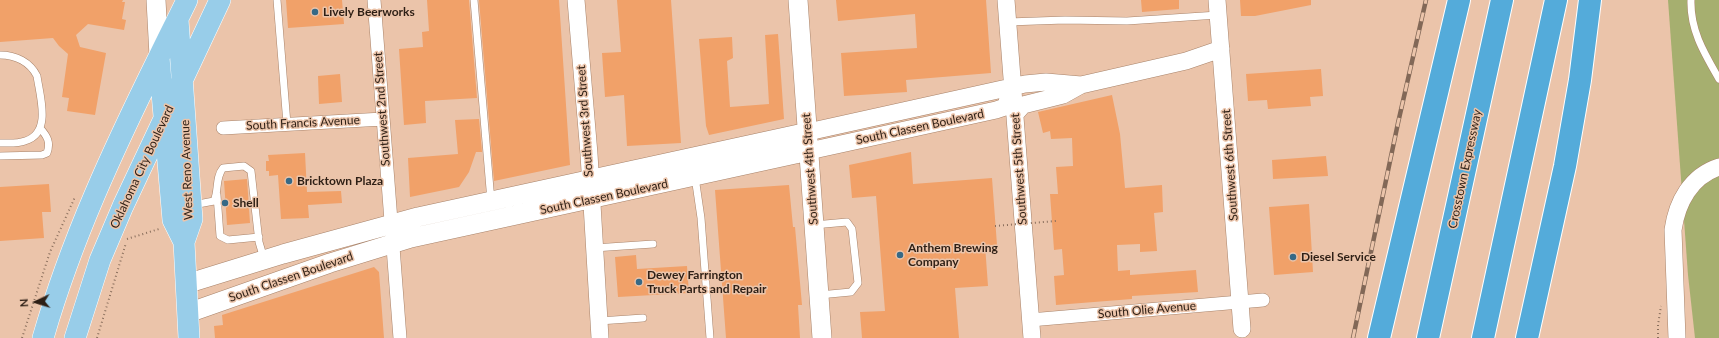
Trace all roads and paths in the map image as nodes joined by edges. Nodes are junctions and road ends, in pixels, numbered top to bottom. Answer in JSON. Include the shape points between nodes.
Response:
{"nodes":[{"id":1,"x":156,"y":0,"type":"edge"},
{"id":2,"x":187,"y":0,"type":"edge"},
{"id":3,"x":220,"y":0,"type":"edge"},
{"id":4,"x":277,"y":0,"type":"edge"},
{"id":5,"x":374,"y":0,"type":"edge"},
{"id":6,"x":474,"y":0,"type":"edge"},
{"id":7,"x":576,"y":0,"type":"edge"},
{"id":8,"x":798,"y":0,"type":"edge"},
{"id":9,"x":1006,"y":0,"type":"edge"},
{"id":10,"x":1459,"y":0,"type":"edge"},
{"id":11,"x":1502,"y":0,"type":"edge"},
{"id":12,"x":1556,"y":0,"type":"edge"},
{"id":13,"x":1590,"y":0,"type":"edge"},
{"id":14,"x":1691,"y":0,"type":"edge"},
{"id":15,"x":1218,"y":7,"type":"edge"},
{"id":16,"x":178,"y":10,"type":"edge"},
{"id":17,"x":1008,"y":22,"type":"junction"},
{"id":18,"x":1221,"y":49,"type":"junction"},
{"id":19,"x":0,"y":55,"type":"edge"},
{"id":20,"x":159,"y":56,"type":"junction"},
{"id":21,"x":183,"y":79,"type":"junction"},
{"id":22,"x":1719,"y":79,"type":"edge"},
{"id":23,"x":1081,"y":85,"type":"junction"},
{"id":24,"x":1013,"y":87,"type":"junction"},
{"id":25,"x":1015,"y":114,"type":"junction"},
{"id":26,"x":164,"y":118,"type":"junction"},
{"id":27,"x":383,"y":119,"type":"junction"},
{"id":28,"x":287,"y":124,"type":"junction"},
{"id":29,"x":40,"y":128,"type":"junction"},
{"id":30,"x":224,"y":128,"type":"dead end"},
{"id":31,"x":808,"y":132,"type":"junction"},
{"id":32,"x":0,"y":143,"type":"edge"},
{"id":33,"x":809,"y":152,"type":"junction"},
{"id":34,"x":0,"y":156,"type":"edge"},
{"id":35,"x":1719,"y":168,"type":"edge"},
{"id":36,"x":695,"y":177,"type":"junction"},
{"id":37,"x":590,"y":180,"type":"junction"},
{"id":38,"x":217,"y":195,"type":"junction"},
{"id":39,"x":591,"y":200,"type":"junction"},
{"id":40,"x":491,"y":201,"type":"junction"},
{"id":41,"x":191,"y":205,"type":"junction"},
{"id":42,"x":1056,"y":221,"type":"dead end"},
{"id":43,"x":391,"y":224,"type":"junction"},
{"id":44,"x":814,"y":225,"type":"junction"},
{"id":45,"x":995,"y":226,"type":"dead end"},
{"id":46,"x":130,"y":233,"type":"dead end"},
{"id":47,"x":259,"y":237,"type":"junction"},
{"id":48,"x":184,"y":242,"type":"junction"},
{"id":49,"x":392,"y":244,"type":"junction"},
{"id":50,"x":652,"y":244,"type":"dead end"},
{"id":51,"x":594,"y":248,"type":"junction"},
{"id":52,"x":264,"y":260,"type":"junction"},
{"id":53,"x":186,"y":284,"type":"junction"},
{"id":54,"x":819,"y":295,"type":"junction"},
{"id":55,"x":1263,"y":300,"type":"dead end"},
{"id":56,"x":1240,"y":302,"type":"junction"},
{"id":57,"x":188,"y":313,"type":"junction"},
{"id":58,"x":643,"y":318,"type":"dead end"},
{"id":59,"x":1030,"y":320,"type":"junction"},
{"id":60,"x":599,"y":321,"type":"junction"},
{"id":61,"x":1242,"y":329,"type":"dead end"},
{"id":62,"x":43,"y":338,"type":"edge"},
{"id":63,"x":75,"y":338,"type":"edge"},
{"id":64,"x":97,"y":338,"type":"edge"},
{"id":65,"x":189,"y":338,"type":"edge"},
{"id":66,"x":400,"y":338,"type":"edge"},
{"id":67,"x":600,"y":338,"type":"edge"},
{"id":68,"x":710,"y":338,"type":"edge"},
{"id":69,"x":822,"y":338,"type":"edge"},
{"id":70,"x":1032,"y":338,"type":"edge"},
{"id":71,"x":1379,"y":338,"type":"edge"},
{"id":72,"x":1428,"y":338,"type":"edge"},
{"id":73,"x":1483,"y":338,"type":"edge"},
{"id":74,"x":1527,"y":338,"type":"edge"},
{"id":75,"x":1677,"y":338,"type":"edge"}],
"edges":[{"from":1,"to":20,"type":"main road","name":"West Reno Avenue"},
{"from":2,"to":16,"type":"main road"},
{"from":3,"to":21,"type":"main road","name":"Oklahoma City Boulevard"},
{"from":4,"to":28,"type":"lane"},
{"from":5,"to":27,"type":"street","name":"Southwest 2nd Street"},
{"from":6,"to":40,"type":"lane"},
{"from":7,"to":37,"type":"street","name":"Southwest 3rd Street"},
{"from":8,"to":31,"type":"main road","name":"Southwest 4th Street"},
{"from":9,"to":17,"type":"street","name":"Southwest 5th Street"},
{"from":10,"to":71,"type":"highway"},
{"from":11,"to":72,"type":"highway","name":"Crosstown Expressway"},
{"from":12,"to":73,"type":"highway"},
{"from":13,"to":74,"type":"highway","via":[[1580,80],[1565,166]]},
{"from":14,"to":22,"type":"lane","via":[[1696,34]]},
{"from":15,"to":17,"type":"lane","via":[[1127,21]]},
{"from":15,"to":18,"type":"street","name":"Southwest 6th Street"},
{"from":16,"to":20,"type":"main road"},
{"from":16,"to":21,"type":"main road","name":"West Reno Avenue"},
{"from":17,"to":24,"type":"street","name":"Southwest 5th Street"},
{"from":18,"to":23,"type":"street","name":"South Classen Boulevard","via":[[1186,61]]},
{"from":18,"to":56,"type":"street","name":"Southwest 6th Street"},
{"from":19,"to":29,"type":"lane","via":[[18,58],[35,71],[42,121]]},
{"from":20,"to":26,"type":"main road","name":"West Reno Avenue"},
{"from":20,"to":62,"type":"main road","via":[[82,223],[55,296]]},
{"from":21,"to":26,"type":"main road","name":"Oklahoma City Boulevard"},
{"from":21,"to":41,"type":"main road","name":"West Reno Avenue"},
{"from":23,"to":24,"type":"street","name":"South Classen Boulevard","via":[[1040,82]]},
{"from":23,"to":25,"type":"street","name":"South Classen Boulevard","via":[[1063,95],[1023,105]]},
{"from":24,"to":25,"type":"street","name":"Southwest 5th Street"},
{"from":24,"to":31,"type":"street","name":"South Classen Boulevard"},
{"from":24,"to":33,"type":"street","name":"South Classen Boulevard","via":[[1008,103],[1001,109]]},
{"from":25,"to":59,"type":"street","name":"Southwest 5th Street"},
{"from":26,"to":48,"type":"main road","name":"West Reno Avenue","via":[[173,220]]},
{"from":26,"to":63,"type":"main road","name":"Oklahoma City Boulevard","via":[[100,260]]},
{"from":27,"to":28,"type":"street","name":"South Francis Avenue"},
{"from":27,"to":43,"type":"street","name":"Southwest 2nd Street"},
{"from":28,"to":30,"type":"street","name":"South Francis Avenue"},
{"from":29,"to":32,"type":"lane","via":[[35,136],[24,142]]},
{"from":29,"to":34,"type":"lane","via":[[48,138],[47,153]]},
{"from":31,"to":33,"type":"main road","name":"Southwest 4th Street"},
{"from":31,"to":37,"type":"main road","name":"South Classen Boulevard"},
{"from":33,"to":36,"type":"main road","name":"South Classen Boulevard"},
{"from":33,"to":44,"type":"main road","name":"Southwest 4th Street"},
{"from":35,"to":75,"type":"street","via":[[1704,174],[1686,191],[1675,216],[1673,230]]},
{"from":36,"to":39,"type":"main road","name":"South Classen Boulevard"},
{"from":36,"to":68,"type":"lane"},
{"from":37,"to":39,"type":"street","name":"Southwest 3rd Street"},
{"from":37,"to":40,"type":"main road","name":"South Classen Boulevard"},
{"from":38,"to":41,"type":"lane","via":[[214,201]]},
{"from":38,"to":47,"type":"lane","via":[[220,236],[228,240]]},
{"from":38,"to":47,"type":"lane","via":[[219,173],[223,168],[244,166],[251,170]]},
{"from":39,"to":49,"type":"main road","name":"South Classen Boulevard"},
{"from":39,"to":51,"type":"street","name":"Southwest 3rd Street"},
{"from":40,"to":43,"type":"main road","name":"South Classen Boulevard"},
{"from":41,"to":48,"type":"main road","name":"West Reno Avenue","via":[[192,219]]},
{"from":42,"to":45,"type":"path","bridge":true},
{"from":43,"to":49,"type":"street","name":"Southwest 2nd Street"},
{"from":43,"to":52,"type":"main road","name":"South Classen Boulevard"},
{"from":44,"to":54,"type":"main road","name":"Southwest 4th Street"},
{"from":44,"to":54,"type":"lane","via":[[847,222],[852,229],[858,283],[851,292]]},
{"from":46,"to":64,"type":"path","name":"Oklahoma City Boulevard"},
{"from":47,"to":52,"type":"lane"},
{"from":48,"to":53,"type":"main road","name":"West Reno Avenue"},
{"from":49,"to":57,"type":"main road","name":"South Classen Boulevard"},
{"from":49,"to":66,"type":"street","name":"Southwest 2nd Street"},
{"from":50,"to":51,"type":"lane"},
{"from":51,"to":60,"type":"street","name":"Southwest 3rd Street"},
{"from":52,"to":53,"type":"main road","name":"South Classen Boulevard"},
{"from":53,"to":57,"type":"main road","name":"West Reno Avenue"},
{"from":54,"to":69,"type":"main road","name":"Southwest 4th Street"},
{"from":55,"to":56,"type":"street","name":"South Olie Avenue"},
{"from":56,"to":59,"type":"street","name":"South Olie Avenue"},
{"from":56,"to":61,"type":"street","name":"Southwest 6th Street"},
{"from":57,"to":65,"type":"main road","name":"West Reno Avenue"},
{"from":58,"to":60,"type":"lane"},
{"from":59,"to":70,"type":"street","name":"Southwest 5th Street"},
{"from":60,"to":67,"type":"street","name":"Southwest 3rd Street"}]}
